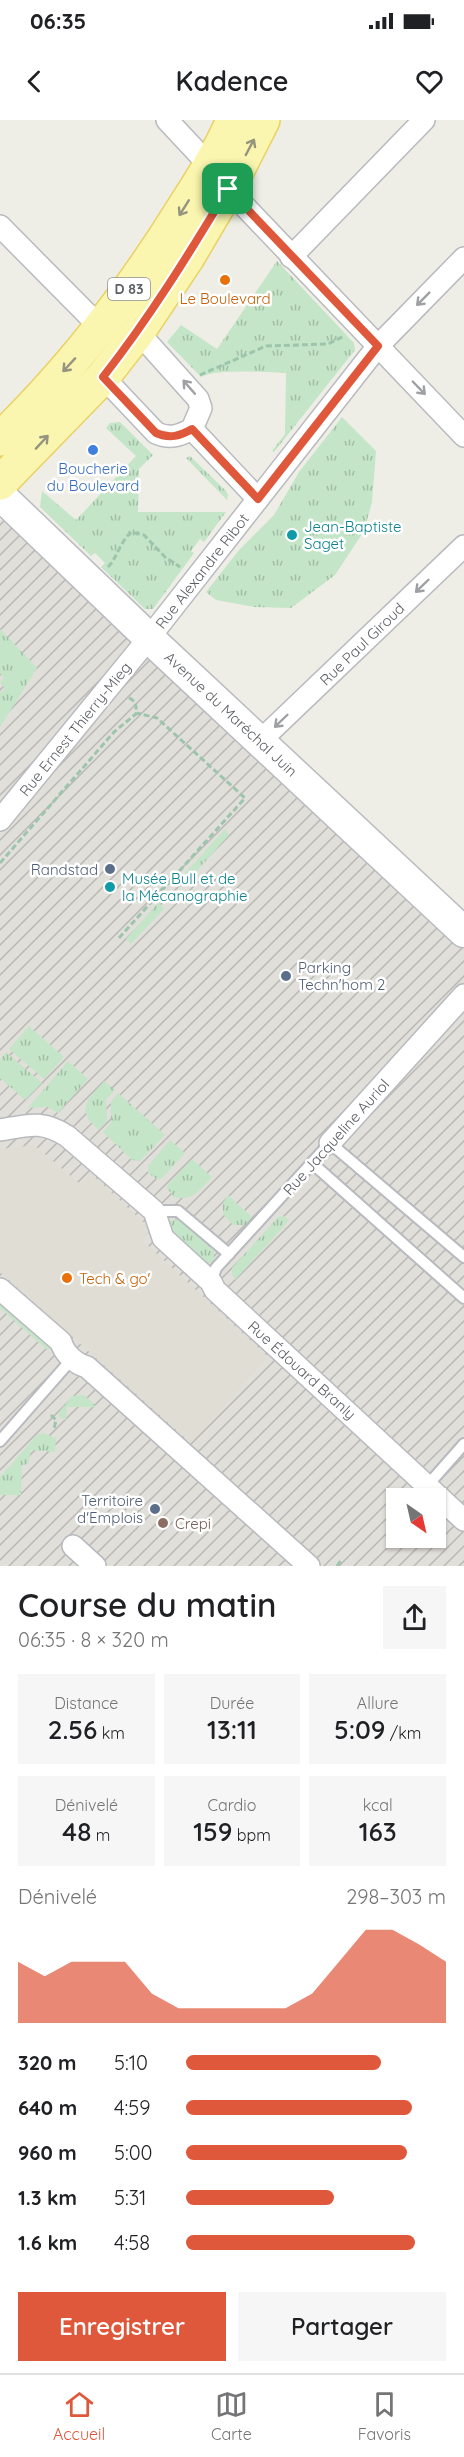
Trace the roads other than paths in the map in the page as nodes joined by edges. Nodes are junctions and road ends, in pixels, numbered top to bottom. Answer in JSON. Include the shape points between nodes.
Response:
{"nodes":[{"id":1,"x":166,"y":120,"type":"edge"},
{"id":2,"x":233,"y":120,"type":"edge"},
{"id":3,"x":263,"y":120,"type":"edge"},
{"id":4,"x":424,"y":120,"type":"edge"},
{"id":5,"x":219,"y":177,"type":"junction"},
{"id":6,"x":0,"y":226,"type":"edge"},
{"id":7,"x":291,"y":257,"type":"junction"},
{"id":8,"x":464,"y":258,"type":"edge"},
{"id":9,"x":100,"y":328,"type":"junction"},
{"id":10,"x":138,"y":332,"type":"junction"},
{"id":11,"x":378,"y":346,"type":"junction"},
{"id":12,"x":103,"y":377,"type":"junction"},
{"id":13,"x":192,"y":429,"type":"junction"},
{"id":14,"x":464,"y":436,"type":"edge"},
{"id":15,"x":0,"y":439,"type":"edge"},
{"id":16,"x":0,"y":483,"type":"edge"},
{"id":17,"x":0,"y":495,"type":"edge"},
{"id":18,"x":258,"y":499,"type":"junction"},
{"id":19,"x":464,"y":546,"type":"edge"},
{"id":20,"x":149,"y":638,"type":"junction"},
{"id":21,"x":260,"y":741,"type":"junction"},
{"id":22,"x":0,"y":820,"type":"edge"},
{"id":23,"x":464,"y":932,"type":"edge"},
{"id":24,"x":464,"y":995,"type":"edge"},
{"id":25,"x":0,"y":1130,"type":"edge"},
{"id":26,"x":330,"y":1143,"type":"junction"},
{"id":27,"x":312,"y":1163,"type":"junction"},
{"id":28,"x":154,"y":1211,"type":"junction"},
{"id":29,"x":229,"y":1254,"type":"junction"},
{"id":30,"x":464,"y":1257,"type":"edge"},
{"id":31,"x":211,"y":1282,"type":"junction"},
{"id":32,"x":0,"y":1289,"type":"edge"},
{"id":33,"x":464,"y":1298,"type":"edge"},
{"id":34,"x":72,"y":1359,"type":"junction"},
{"id":35,"x":0,"y":1441,"type":"edge"},
{"id":36,"x":464,"y":1444,"type":"edge"},
{"id":37,"x":427,"y":1486,"type":"junction"},
{"id":38,"x":464,"y":1520,"type":"edge"},
{"id":39,"x":73,"y":1546,"type":"dead end"},
{"id":40,"x":95,"y":1566,"type":"edge"},
{"id":41,"x":309,"y":1566,"type":"edge"}],
"edges":[{"from":1,"to":5,"type":"street"},
{"from":2,"to":5,"type":"main road","number":"D 83"},
{"from":5,"to":3,"type":"main road","number":"D 83","one_way":true},
{"from":4,"to":7,"type":"street"},
{"from":5,"to":7,"type":"street"},
{"from":5,"to":9,"type":"main road","number":"D 83","one_way":true,"via":[[158,249]]},
{"from":5,"to":10,"type":"main road","number":"D 83","via":[[188,257]]},
{"from":6,"to":9,"type":"street"},
{"from":7,"to":11,"type":"street"},
{"from":8,"to":11,"type":"street","name":"Rue Alexandre Ribot","one_way":true},
{"from":9,"to":15,"type":"main road","number":"D 83","one_way":true},
{"from":10,"to":12,"type":"main road","number":"D 83"},
{"from":13,"to":10,"type":"street","one_way":true,"via":[[201,408],[198,399]]},
{"from":11,"to":14,"type":"street","one_way":true},
{"from":11,"to":18,"type":"street","name":"Rue Alexandre Ribot"},
{"from":12,"to":13,"type":"street","via":[[156,433],[180,436]]},
{"from":16,"to":12,"type":"main road","number":"D 83","one_way":true},
{"from":13,"to":18,"type":"street"},
{"from":17,"to":20,"type":"street","name":"Avenue du Maréchal Juin"},
{"from":18,"to":20,"type":"street","name":"Rue Alexandre Ribot"},
{"from":19,"to":21,"type":"street","name":"Rue Paul Giroud","one_way":true},
{"from":20,"to":21,"type":"street","name":"Avenue du Maréchal Juin"},
{"from":20,"to":22,"type":"street","name":"Rue Ernest Thierry-Mieg"},
{"from":21,"to":23,"type":"street","name":"Avenue du Maréchal Juin"},
{"from":24,"to":26,"type":"street","name":"Rue Jacqueline Auriol"},
{"from":25,"to":28,"type":"street","name":"Rue Édouard Branly","via":[[39,1124],[52,1127]]},
{"from":26,"to":27,"type":"lane","name":"Rue Jacqueline Auriol"},
{"from":26,"to":30,"type":"lane"},
{"from":27,"to":29,"type":"lane","name":"Rue Jacqueline Auriol"},
{"from":27,"to":33,"type":"lane"},
{"from":28,"to":29,"type":"lane","via":[[178,1210]]},
{"from":28,"to":31,"type":"street","name":"Rue Édouard Branly","via":[[163,1238]]},
{"from":29,"to":31,"type":"lane","name":"Rue Jacqueline Auriol","via":[[216,1268]]},
{"from":31,"to":37,"type":"street","name":"Rue Édouard Branly","via":[[214,1290]]},
{"from":32,"to":34,"type":"street","via":[[61,1342]]},
{"from":34,"to":35,"type":"lane"},
{"from":34,"to":41,"type":"street","via":[[87,1367]]},
{"from":36,"to":37,"type":"lane"},
{"from":37,"to":38,"type":"street","name":"Rue Édouard Branly"},
{"from":39,"to":40,"type":"street"}]}
